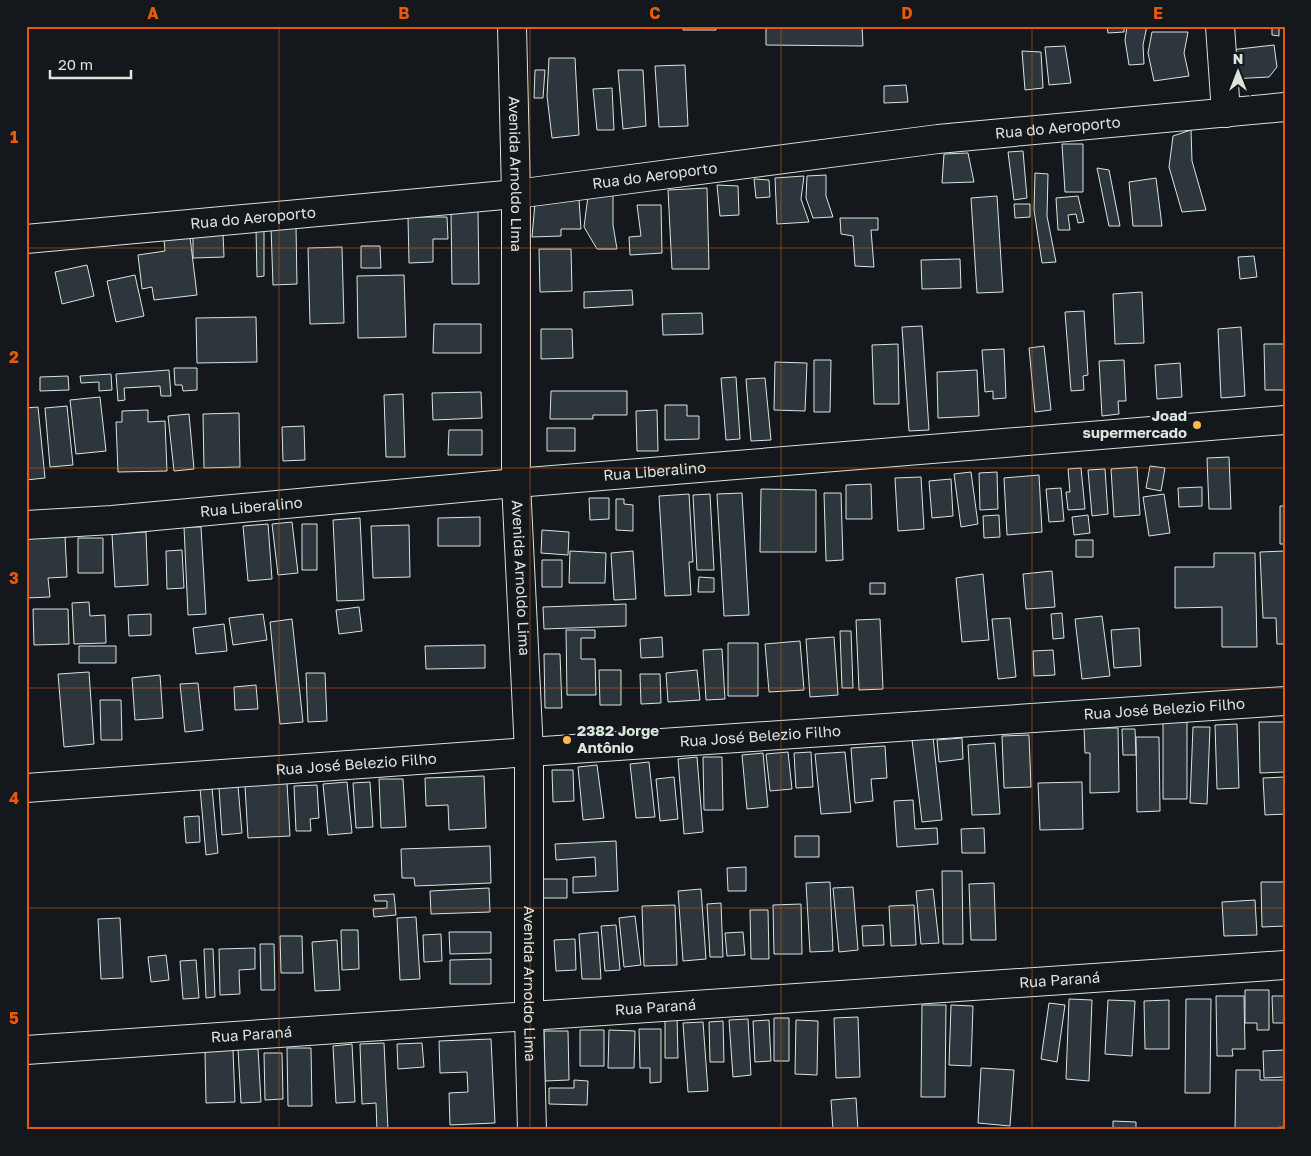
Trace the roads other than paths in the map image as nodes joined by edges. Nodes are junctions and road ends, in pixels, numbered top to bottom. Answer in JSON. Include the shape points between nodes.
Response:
{"nodes":[{"id":1,"x":512,"y":26,"type":"edge"},
{"id":2,"x":1220,"y":26,"type":"edge"},
{"id":3,"x":1285,"y":107,"type":"edge"},
{"id":4,"x":1226,"y":114,"type":"junction"},
{"id":5,"x":516,"y":194,"type":"junction"},
{"id":6,"x":26,"y":239,"type":"edge"},
{"id":7,"x":1285,"y":420,"type":"edge"},
{"id":8,"x":516,"y":482,"type":"junction"},
{"id":9,"x":26,"y":525,"type":"edge"},
{"id":10,"x":1285,"y":701,"type":"edge"},
{"id":11,"x":529,"y":752,"type":"junction"},
{"id":12,"x":26,"y":788,"type":"edge"},
{"id":13,"x":1285,"y":965,"type":"edge"},
{"id":14,"x":529,"y":1017,"type":"junction"},
{"id":15,"x":26,"y":1050,"type":"edge"},
{"id":16,"x":532,"y":1130,"type":"edge"}],
"edges":[{"from":1,"to":5,"type":"street","name":"Avenida Arnoldo Lima"},
{"from":2,"to":4,"type":"street"},
{"from":3,"to":4,"type":"street","name":"Rua do Aeroporto"},
{"from":4,"to":5,"type":"street","name":"Rua do Aeroporto","via":[[938,139]]},
{"from":5,"to":6,"type":"street","name":"Rua do Aeroporto"},
{"from":5,"to":8,"type":"street","name":"Avenida Arnoldo Lima"},
{"from":7,"to":8,"type":"street","name":"Rua Liberalino"},
{"from":8,"to":9,"type":"street","name":"Rua Liberalino","via":[[112,520]]},
{"from":8,"to":11,"type":"street","name":"Avenida Arnoldo Lima"},
{"from":10,"to":11,"type":"street","name":"Rua José Belezio Filho"},
{"from":11,"to":12,"type":"street","name":"Rua José Belezio Filho"},
{"from":11,"to":14,"type":"street","name":"Avenida Arnoldo Lima"},
{"from":13,"to":14,"type":"street","name":"Rua Paraná"},
{"from":14,"to":15,"type":"street","name":"Rua Paraná"},
{"from":14,"to":16,"type":"street","name":"Avenida Arnoldo Lima"}]}
